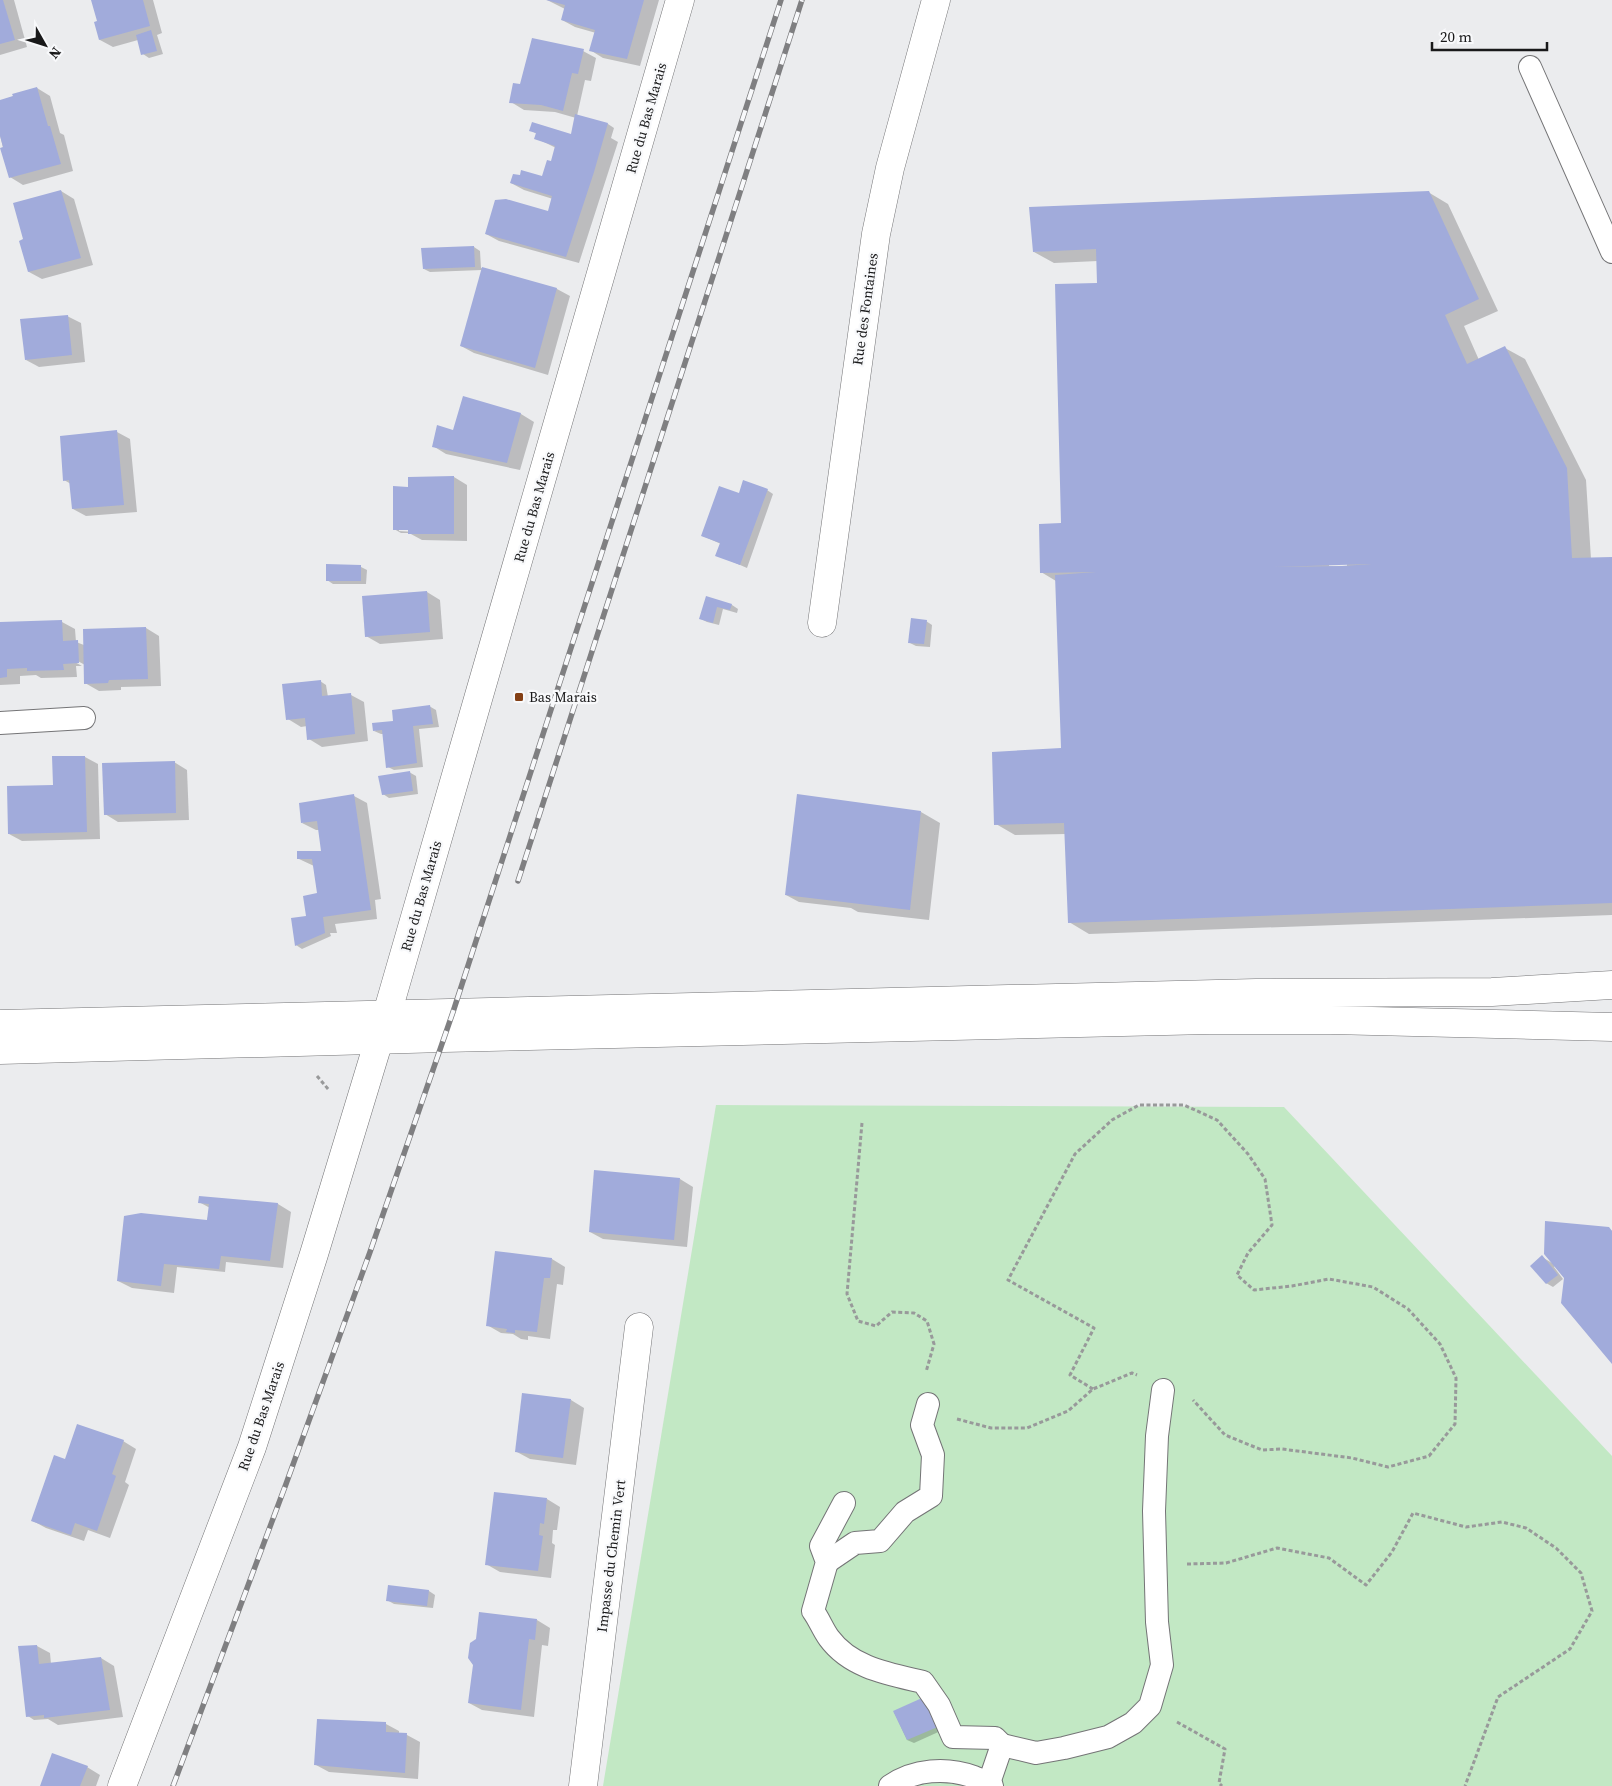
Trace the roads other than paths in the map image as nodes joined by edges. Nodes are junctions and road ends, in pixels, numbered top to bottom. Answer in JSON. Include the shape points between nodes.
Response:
{"nodes":[{"id":1,"x":680,"y":0,"type":"edge"},
{"id":2,"x":936,"y":0,"type":"edge"},
{"id":3,"x":1530,"y":66,"type":"dead end"},
{"id":4,"x":1612,"y":252,"type":"edge"},
{"id":5,"x":822,"y":622,"type":"dead end"},
{"id":6,"x":84,"y":718,"type":"dead end"},
{"id":7,"x":0,"y":722,"type":"edge"},
{"id":8,"x":1612,"y":985,"type":"edge"},
{"id":9,"x":0,"y":1024,"type":"edge"},
{"id":10,"x":383,"y":1027,"type":"junction"},
{"id":11,"x":1612,"y":1027,"type":"edge"},
{"id":12,"x":0,"y":1050,"type":"edge"},
{"id":13,"x":639,"y":1326,"type":"dead end"},
{"id":14,"x":1163,"y":1390,"type":"road end"},
{"id":15,"x":928,"y":1404,"type":"road end"},
{"id":16,"x":844,"y":1503,"type":"dead end"},
{"id":17,"x":827,"y":1562,"type":"junction"},
{"id":18,"x":1002,"y":1744,"type":"junction"},
{"id":19,"x":991,"y":1785,"type":"edge"},
{"id":20,"x":122,"y":1786,"type":"edge"},
{"id":21,"x":583,"y":1786,"type":"edge"},
{"id":22,"x":890,"y":1786,"type":"edge"}],
"edges":[{"from":1,"to":10,"type":"main road","name":"Rue du Bas Marais"},
{"from":2,"to":5,"type":"main road","name":"Rue des Fontaines","via":[[890,168],[876,234]]},
{"from":3,"to":4,"type":"lane"},
{"from":6,"to":7,"type":"lane"},
{"from":8,"to":10,"type":"main road","via":[[1492,992],[1246,994]]},
{"from":9,"to":10,"type":"main road"},
{"from":10,"to":11,"type":"main road","via":[[1217,1020]]},
{"from":10,"to":12,"type":"main road"},
{"from":10,"to":20,"type":"main road","name":"Rue du Bas Marais","via":[[252,1447]]},
{"from":13,"to":21,"type":"main road","name":"Impasse du Chemin Vert"},
{"from":14,"to":18,"type":"lane","via":[[1156,1436],[1154,1501],[1157,1622],[1162,1665],[1150,1706],[1133,1724],[1108,1737],[1036,1753]]},
{"from":15,"to":17,"type":"lane","via":[[922,1425],[933,1455],[931,1496],[905,1512],[880,1541],[855,1544]]},
{"from":16,"to":17,"type":"lane","via":[[820,1546]]},
{"from":17,"to":18,"type":"lane","via":[[813,1610],[830,1638],[847,1656],[879,1672],[923,1682],[939,1705],[953,1737],[995,1738]]},
{"from":18,"to":19,"type":"lane"},
{"from":19,"to":22,"type":"lane","via":[[960,1772],[930,1771],[900,1779]]}]}
